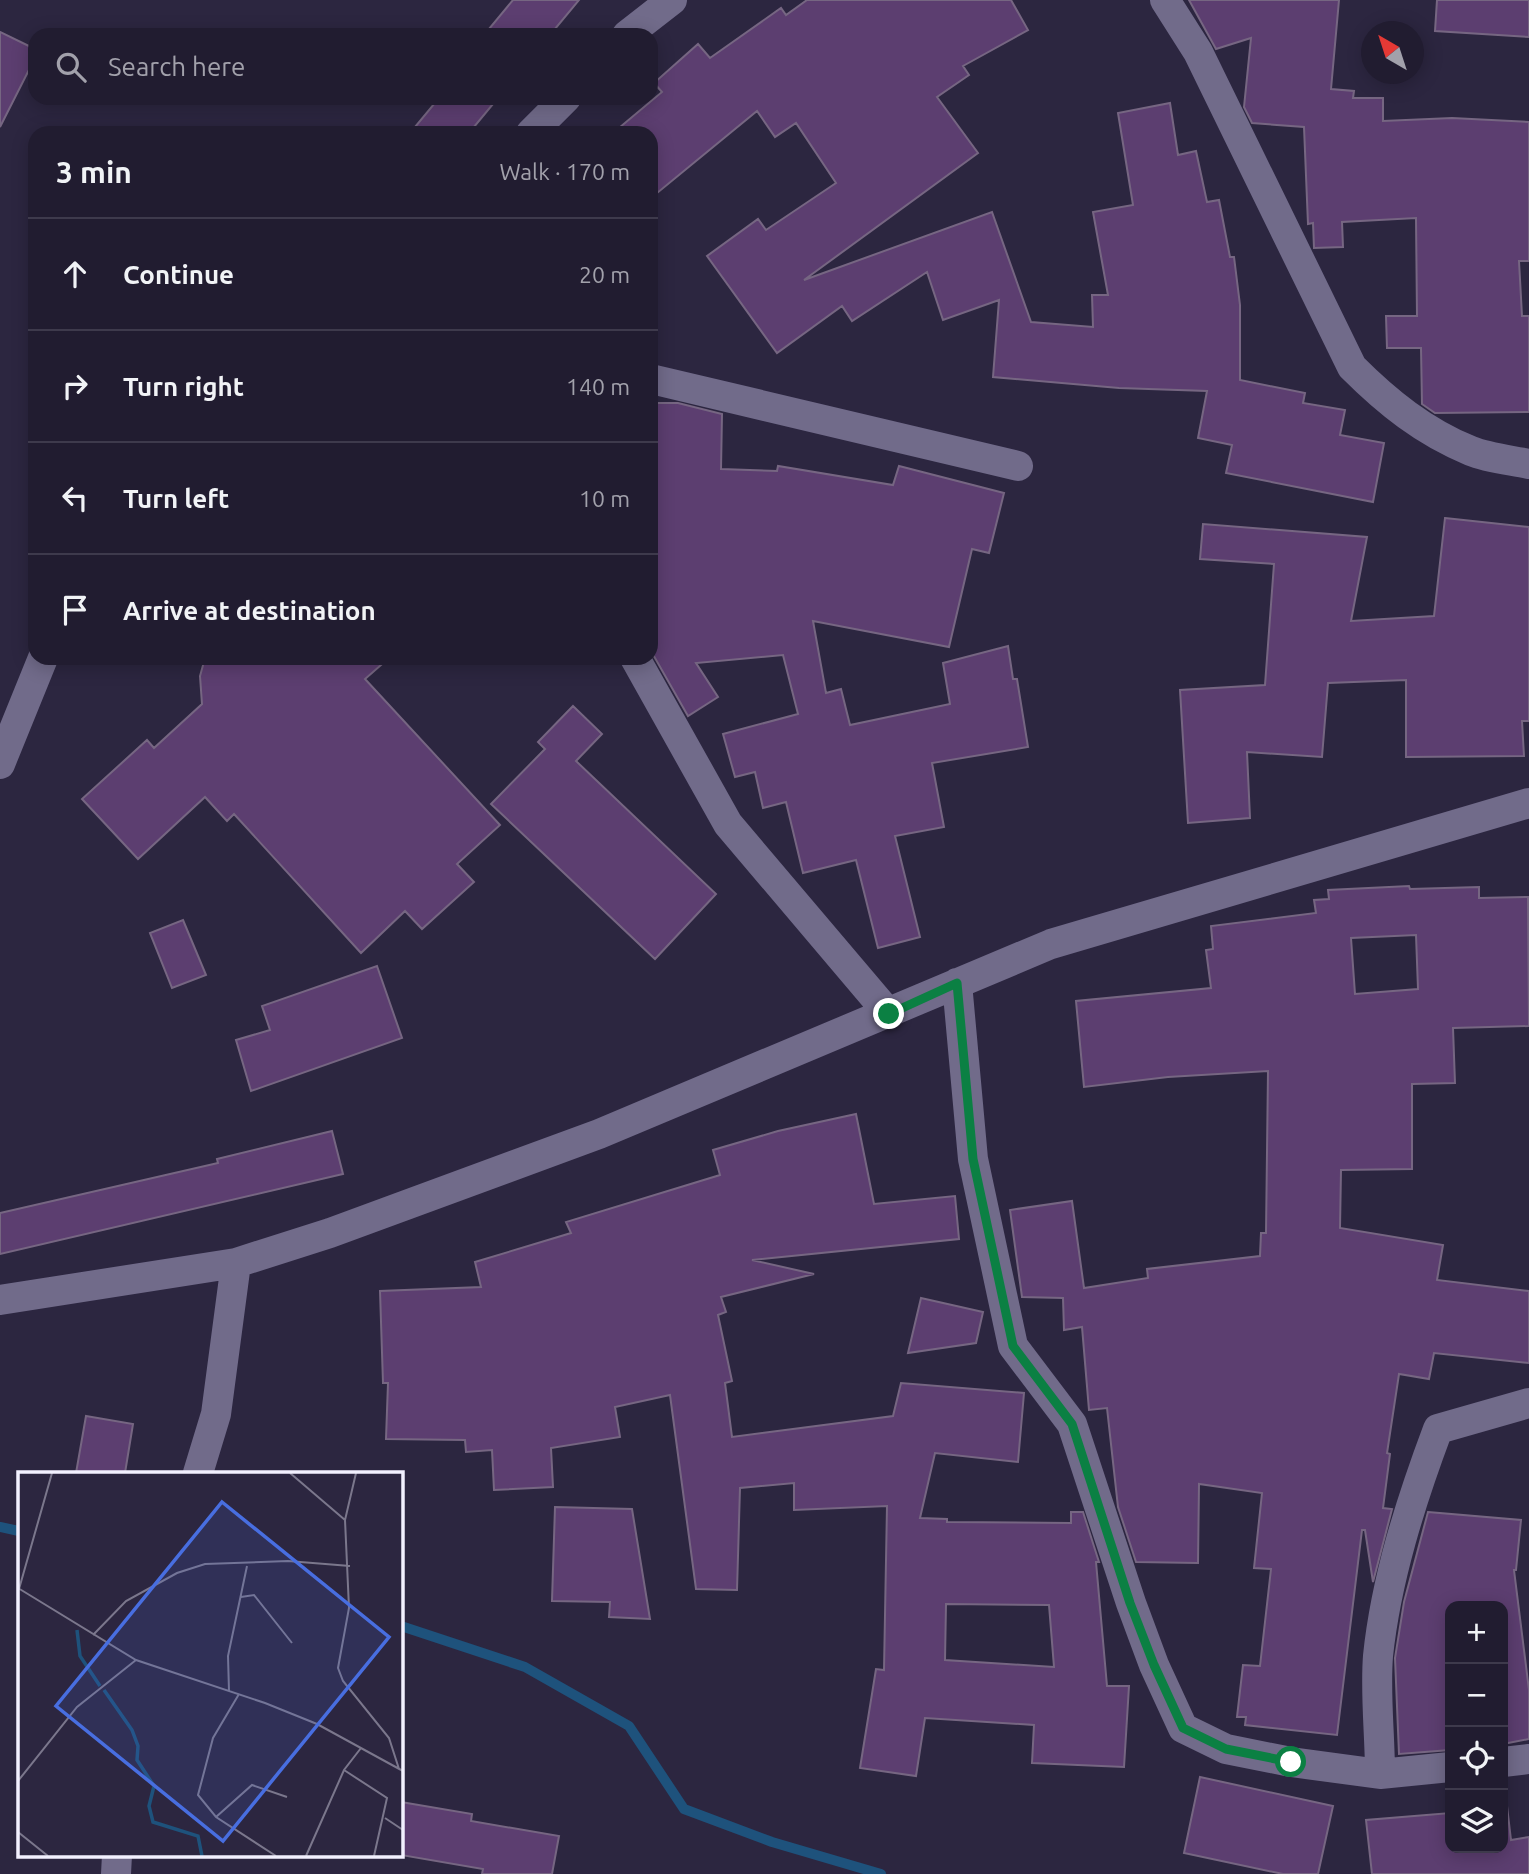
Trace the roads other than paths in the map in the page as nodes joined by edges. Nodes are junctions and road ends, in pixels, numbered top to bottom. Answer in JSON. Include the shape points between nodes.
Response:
{"nodes":[{"id":1,"x":672,"y":0,"type":"edge"},
{"id":2,"x":1165,"y":0,"type":"edge"},
{"id":3,"x":636,"y":28,"type":"edge"},
{"id":4,"x":559,"y":105,"type":"edge"},
{"id":5,"x":538,"y":126,"type":"edge"},
{"id":6,"x":658,"y":381,"type":"edge"},
{"id":7,"x":1529,"y":464,"type":"edge"},
{"id":8,"x":1018,"y":466,"type":"dead end"},
{"id":9,"x":40,"y":665,"type":"edge"},
{"id":10,"x":639,"y":665,"type":"edge"},
{"id":11,"x":0,"y":764,"type":"edge"},
{"id":12,"x":1529,"y":803,"type":"edge"},
{"id":13,"x":957,"y":983,"type":"junction"},
{"id":14,"x":889,"y":1014,"type":"junction"},
{"id":15,"x":236,"y":1263,"type":"junction"},
{"id":16,"x":0,"y":1300,"type":"edge"},
{"id":17,"x":1529,"y":1403,"type":"edge"},
{"id":18,"x":198,"y":1472,"type":"edge"},
{"id":19,"x":1529,"y":1759,"type":"edge"},
{"id":20,"x":1508,"y":1761,"type":"edge"},
{"id":21,"x":1445,"y":1768,"type":"edge"},
{"id":22,"x":1380,"y":1774,"type":"junction"},
{"id":23,"x":117,"y":1856,"type":"edge"},
{"id":24,"x":116,"y":1874,"type":"edge"}],
"edges":[{"from":1,"to":3,"type":"street"},
{"from":2,"to":7,"type":"street","via":[[1198,52],[1352,367],[1384,399],[1429,430],[1473,452]]},
{"from":4,"to":5,"type":"street"},
{"from":6,"to":8,"type":"street"},
{"from":9,"to":11,"type":"street"},
{"from":10,"to":14,"type":"street","via":[[728,824]]},
{"from":12,"to":13,"type":"street","via":[[1051,944]]},
{"from":13,"to":14,"type":"street"},
{"from":13,"to":22,"type":"street","via":[[973,1159],[1013,1346],[1072,1424],[1130,1603],[1183,1728],[1226,1749]]},
{"from":14,"to":15,"type":"street","via":[[599,1134]]},
{"from":15,"to":16,"type":"street"},
{"from":15,"to":18,"type":"street","via":[[216,1413]]},
{"from":17,"to":22,"type":"street","via":[[1437,1429],[1396,1565],[1378,1657]]},
{"from":19,"to":20,"type":"street"},
{"from":21,"to":22,"type":"street"},
{"from":23,"to":24,"type":"street"}]}
